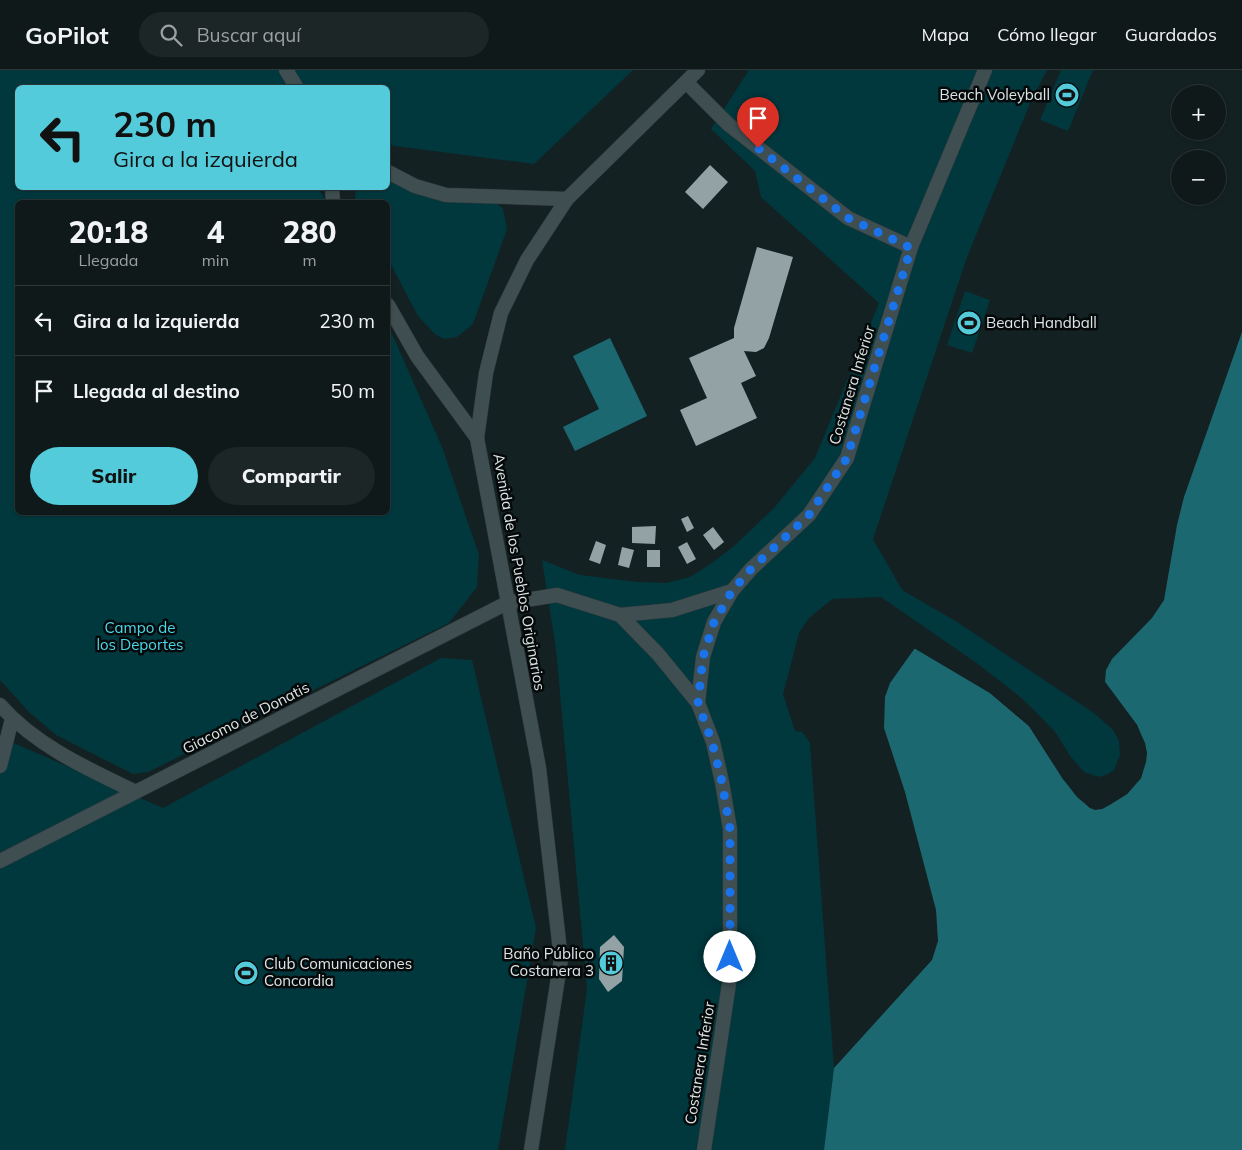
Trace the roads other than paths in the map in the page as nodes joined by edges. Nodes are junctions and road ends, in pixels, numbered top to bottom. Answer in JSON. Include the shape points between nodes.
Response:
{"nodes":[{"id":1,"x":286,"y":70,"type":"edge"},
{"id":2,"x":698,"y":70,"type":"edge"},
{"id":3,"x":985,"y":70,"type":"edge"},
{"id":4,"x":686,"y":82,"type":"junction"},
{"id":5,"x":295,"y":85,"type":"edge"},
{"id":6,"x":390,"y":173,"type":"edge"},
{"id":7,"x":567,"y":199,"type":"junction"},
{"id":8,"x":911,"y":248,"type":"junction"},
{"id":9,"x":390,"y":309,"type":"edge"},
{"id":10,"x":478,"y":438,"type":"junction"},
{"id":11,"x":732,"y":591,"type":"junction"},
{"id":12,"x":507,"y":603,"type":"junction"},
{"id":13,"x":620,"y":614,"type":"junction"},
{"id":14,"x":698,"y":703,"type":"junction"},
{"id":15,"x":0,"y":705,"type":"edge"},
{"id":16,"x":12,"y":719,"type":"junction"},
{"id":17,"x":0,"y":766,"type":"edge"},
{"id":18,"x":136,"y":792,"type":"junction"},
{"id":19,"x":0,"y":861,"type":"edge"},
{"id":20,"x":531,"y":1150,"type":"edge"},
{"id":21,"x":704,"y":1150,"type":"edge"}],
"edges":[{"from":1,"to":5,"type":"street"},
{"from":2,"to":4,"type":"street","name":"Avenida de los Pueblos Originarios"},
{"from":3,"to":8,"type":"street","name":"Costanera Inferior"},
{"from":4,"to":7,"type":"street","name":"Avenida de los Pueblos Originarios"},
{"from":4,"to":8,"type":"street","via":[[728,124],[848,218]]},
{"from":6,"to":7,"type":"street","via":[[415,186],[446,195]]},
{"from":7,"to":10,"type":"street","name":"Avenida de los Pueblos Originarios","via":[[526,260],[501,313],[486,373]]},
{"from":8,"to":11,"type":"street","name":"Costanera Inferior","via":[[847,458],[809,515]]},
{"from":9,"to":10,"type":"street","via":[[417,356]]},
{"from":10,"to":12,"type":"street","name":"Avenida de los Pueblos Originarios"},
{"from":11,"to":13,"type":"street","via":[[672,610]]},
{"from":11,"to":14,"type":"street","name":"Costanera Inferior","via":[[714,622],[703,657]]},
{"from":12,"to":13,"type":"street","name":"Giacomo de Donatis","via":[[556,595]]},
{"from":12,"to":18,"type":"street","name":"Giacomo de Donatis"},
{"from":12,"to":20,"type":"street","name":"Avenida de los Pueblos Originarios","via":[[539,768],[561,959]]},
{"from":13,"to":14,"type":"street"},
{"from":14,"to":21,"type":"street","name":"Costanera Inferior","via":[[712,742],[730,829],[730,977]]},
{"from":15,"to":16,"type":"street"},
{"from":16,"to":17,"type":"street"},
{"from":16,"to":18,"type":"street","via":[[46,744]]},
{"from":18,"to":19,"type":"street","name":"Giacomo de Donatis"}]}
